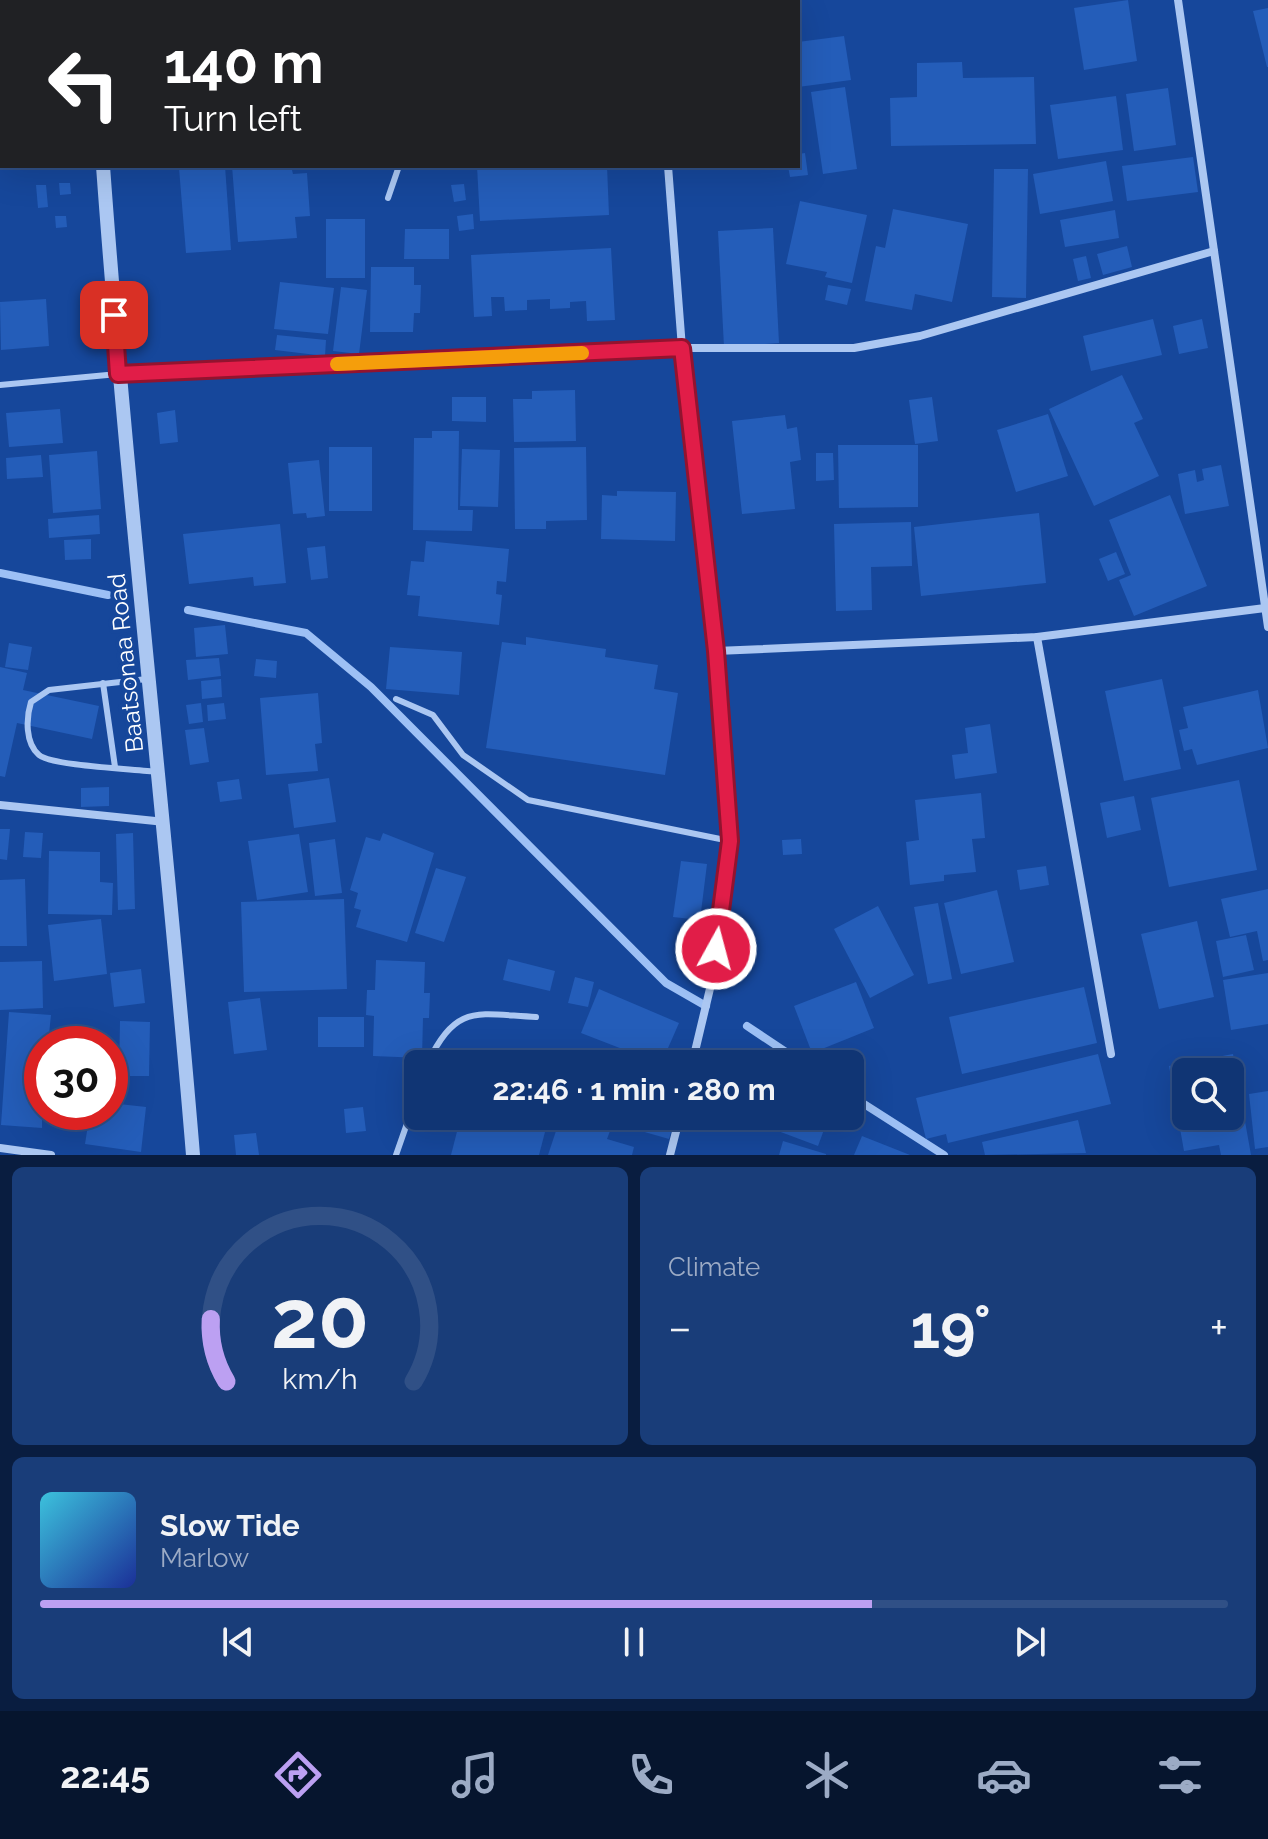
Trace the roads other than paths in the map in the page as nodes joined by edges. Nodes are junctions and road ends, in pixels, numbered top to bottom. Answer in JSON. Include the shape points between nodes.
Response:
{"nodes":[{"id":1,"x":1178,"y":0,"type":"edge"},
{"id":2,"x":103,"y":168,"type":"edge"},
{"id":3,"x":398,"y":168,"type":"edge"},
{"id":4,"x":668,"y":168,"type":"edge"},
{"id":5,"x":388,"y":198,"type":"dead end"},
{"id":6,"x":1214,"y":251,"type":"junction"},
{"id":7,"x":682,"y":348,"type":"junction"},
{"id":8,"x":118,"y":374,"type":"junction"},
{"id":9,"x":0,"y":385,"type":"edge"},
{"id":10,"x":1265,"y":608,"type":"junction"},
{"id":11,"x":1268,"y":627,"type":"edge"},
{"id":12,"x":1037,"y":637,"type":"junction"},
{"id":13,"x":716,"y":651,"type":"junction"},
{"id":14,"x":150,"y":679,"type":"junction"},
{"id":15,"x":103,"y":683,"type":"junction"},
{"id":16,"x":396,"y":699,"type":"dead end"},
{"id":17,"x":115,"y":767,"type":"junction"},
{"id":18,"x":160,"y":772,"type":"junction"},
{"id":19,"x":0,"y":805,"type":"edge"},
{"id":20,"x":165,"y":822,"type":"junction"},
{"id":21,"x":730,"y":841,"type":"junction"},
{"id":22,"x":536,"y":1017,"type":"dead end"},
{"id":23,"x":434,"y":1050,"type":"edge"},
{"id":24,"x":695,"y":1050,"type":"edge"},
{"id":25,"x":1111,"y":1054,"type":"dead end"},
{"id":26,"x":405,"y":1130,"type":"edge"},
{"id":27,"x":676,"y":1130,"type":"edge"},
{"id":28,"x":0,"y":1148,"type":"edge"},
{"id":29,"x":51,"y":1155,"type":"edge"},
{"id":30,"x":193,"y":1155,"type":"edge"},
{"id":31,"x":396,"y":1155,"type":"edge"},
{"id":32,"x":670,"y":1155,"type":"edge"}],
"edges":[{"from":1,"to":6,"type":"street"},
{"from":2,"to":8,"type":"street","name":"Baatsonaa Road"},
{"from":3,"to":5,"type":"lane"},
{"from":4,"to":7,"type":"street"},
{"from":6,"to":7,"type":"street","via":[[920,336],[867,346]]},
{"from":6,"to":10,"type":"street"},
{"from":7,"to":8,"type":"street"},
{"from":7,"to":13,"type":"street"},
{"from":8,"to":9,"type":"lane"},
{"from":8,"to":14,"type":"street","name":"Baatsonaa Road"},
{"from":10,"to":11,"type":"street"},
{"from":10,"to":12,"type":"street"},
{"from":12,"to":13,"type":"street"},
{"from":12,"to":25,"type":"street"},
{"from":13,"to":21,"type":"street"},
{"from":14,"to":15,"type":"lane"},
{"from":14,"to":18,"type":"street","name":"Baatsonaa Road"},
{"from":15,"to":17,"type":"lane"},
{"from":15,"to":17,"type":"lane","via":[[40,695],[31,702],[29,730],[38,754],[48,760]]},
{"from":16,"to":21,"type":"lane","via":[[433,715],[463,755],[528,800]]},
{"from":17,"to":18,"type":"lane"},
{"from":18,"to":20,"type":"street","name":"Baatsonaa Road"},
{"from":19,"to":20,"type":"street"},
{"from":20,"to":30,"type":"street","name":"Baatsonaa Road"},
{"from":21,"to":24,"type":"street","via":[[713,976]]},
{"from":22,"to":23,"type":"lane","via":[[475,1014],[455,1021]]},
{"from":26,"to":31,"type":"lane"},
{"from":27,"to":32,"type":"street"},
{"from":28,"to":29,"type":"street"}]}
